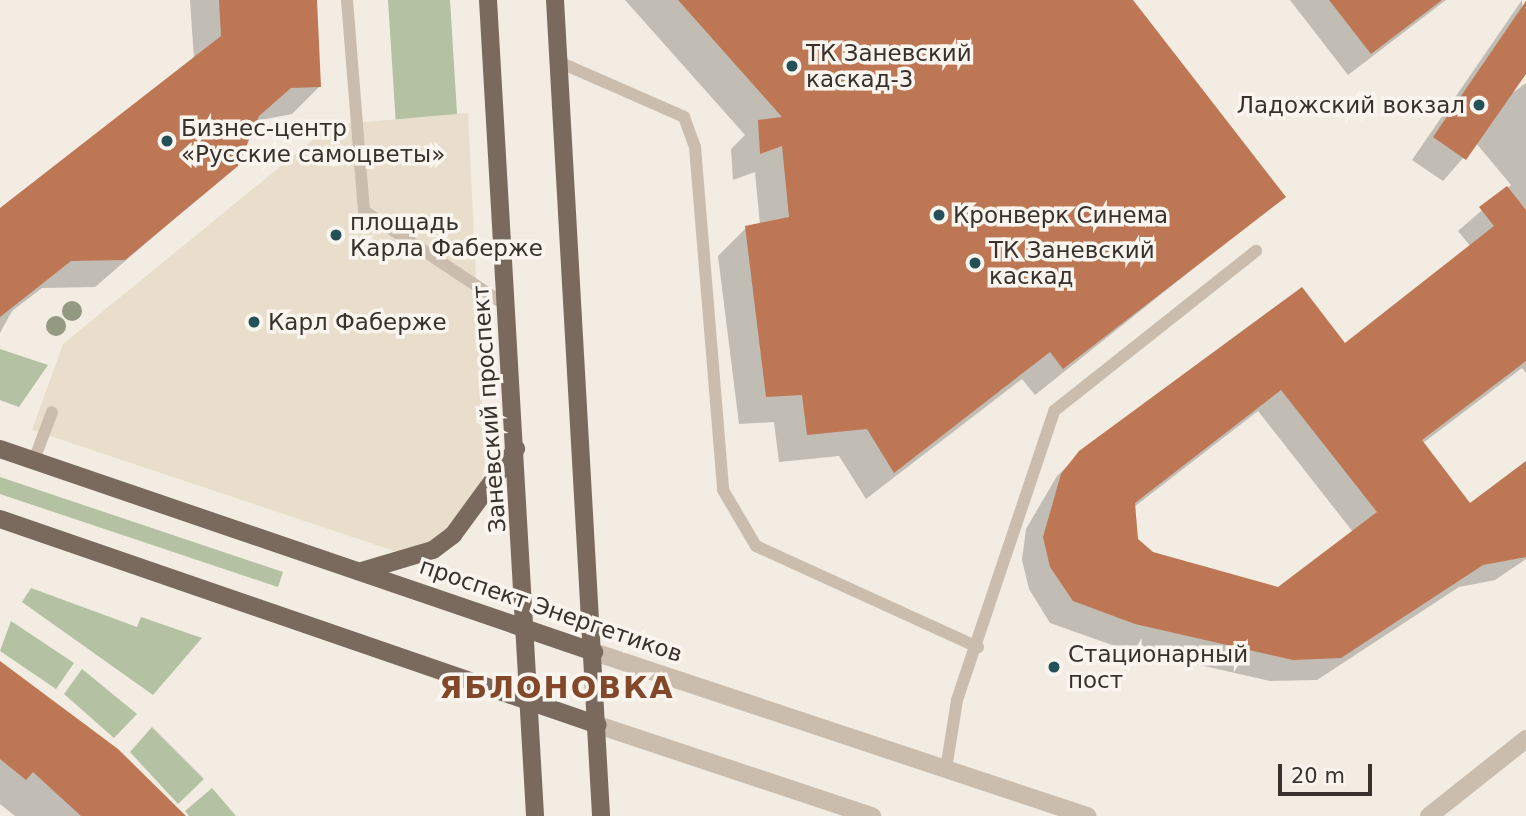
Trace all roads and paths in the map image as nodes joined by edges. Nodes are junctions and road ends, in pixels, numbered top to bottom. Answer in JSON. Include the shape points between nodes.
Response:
{"nodes":[{"id":1,"x":347,"y":0,"type":"edge"},
{"id":2,"x":488,"y":0,"type":"edge"},
{"id":3,"x":555,"y":0,"type":"edge"},
{"id":4,"x":559,"y":62,"type":"junction"},
{"id":5,"x":1256,"y":251,"type":"dead end"},
{"id":6,"x":507,"y":306,"type":"junction"},
{"id":7,"x":52,"y":412,"type":"dead end"},
{"id":8,"x":0,"y":449,"type":"edge"},
{"id":9,"x":516,"y":449,"type":"junction"},
{"id":10,"x":34,"y":460,"type":"junction"},
{"id":11,"x":0,"y":519,"type":"edge"},
{"id":12,"x":362,"y":571,"type":"junction"},
{"id":13,"x":528,"y":628,"type":"junction"},
{"id":14,"x":978,"y":647,"type":"junction"},
{"id":15,"x":594,"y":652,"type":"junction"},
{"id":16,"x":531,"y":701,"type":"junction"},
{"id":17,"x":598,"y":725,"type":"junction"},
{"id":18,"x":1526,"y":739,"type":"edge"},
{"id":19,"x":946,"y":769,"type":"junction"},
{"id":20,"x":535,"y":816,"type":"edge"},
{"id":21,"x":601,"y":816,"type":"edge"},
{"id":22,"x":872,"y":816,"type":"edge"},
{"id":23,"x":1087,"y":816,"type":"edge"},
{"id":24,"x":1429,"y":816,"type":"edge"}],
"edges":[{"from":1,"to":6,"type":"lane","via":[[363,211]]},
{"from":2,"to":6,"type":"main road","name":"Заневский проспект"},
{"from":3,"to":4,"type":"main road"},
{"from":4,"to":14,"type":"lane","via":[[684,117],[695,147],[723,490],[756,546]]},
{"from":4,"to":15,"type":"main road"},
{"from":5,"to":14,"type":"lane","via":[[1054,411]]},
{"from":6,"to":9,"type":"main road","name":"Заневский проспект"},
{"from":7,"to":10,"type":"lane"},
{"from":8,"to":10,"type":"main road","name":"проспект Энергетиков"},
{"from":9,"to":12,"type":"main road","via":[[453,535],[433,550]]},
{"from":9,"to":13,"type":"main road","name":"Заневский проспект"},
{"from":10,"to":12,"type":"main road","name":"проспект Энергетиков"},
{"from":11,"to":16,"type":"main road"},
{"from":12,"to":13,"type":"main road","name":"проспект Энергетиков"},
{"from":13,"to":15,"type":"main road","name":"проспект Энергетиков"},
{"from":13,"to":16,"type":"main road","name":"Заневский проспект"},
{"from":14,"to":19,"type":"lane","via":[[957,700]]},
{"from":15,"to":17,"type":"main road"},
{"from":15,"to":19,"type":"street","name":"проспект Энергетиков"},
{"from":16,"to":17,"type":"main road"},
{"from":16,"to":20,"type":"main road","name":"Заневский проспект"},
{"from":17,"to":21,"type":"main road"},
{"from":17,"to":22,"type":"street"},
{"from":18,"to":24,"type":"street"},
{"from":19,"to":23,"type":"street","name":"проспект Энергетиков"}]}
